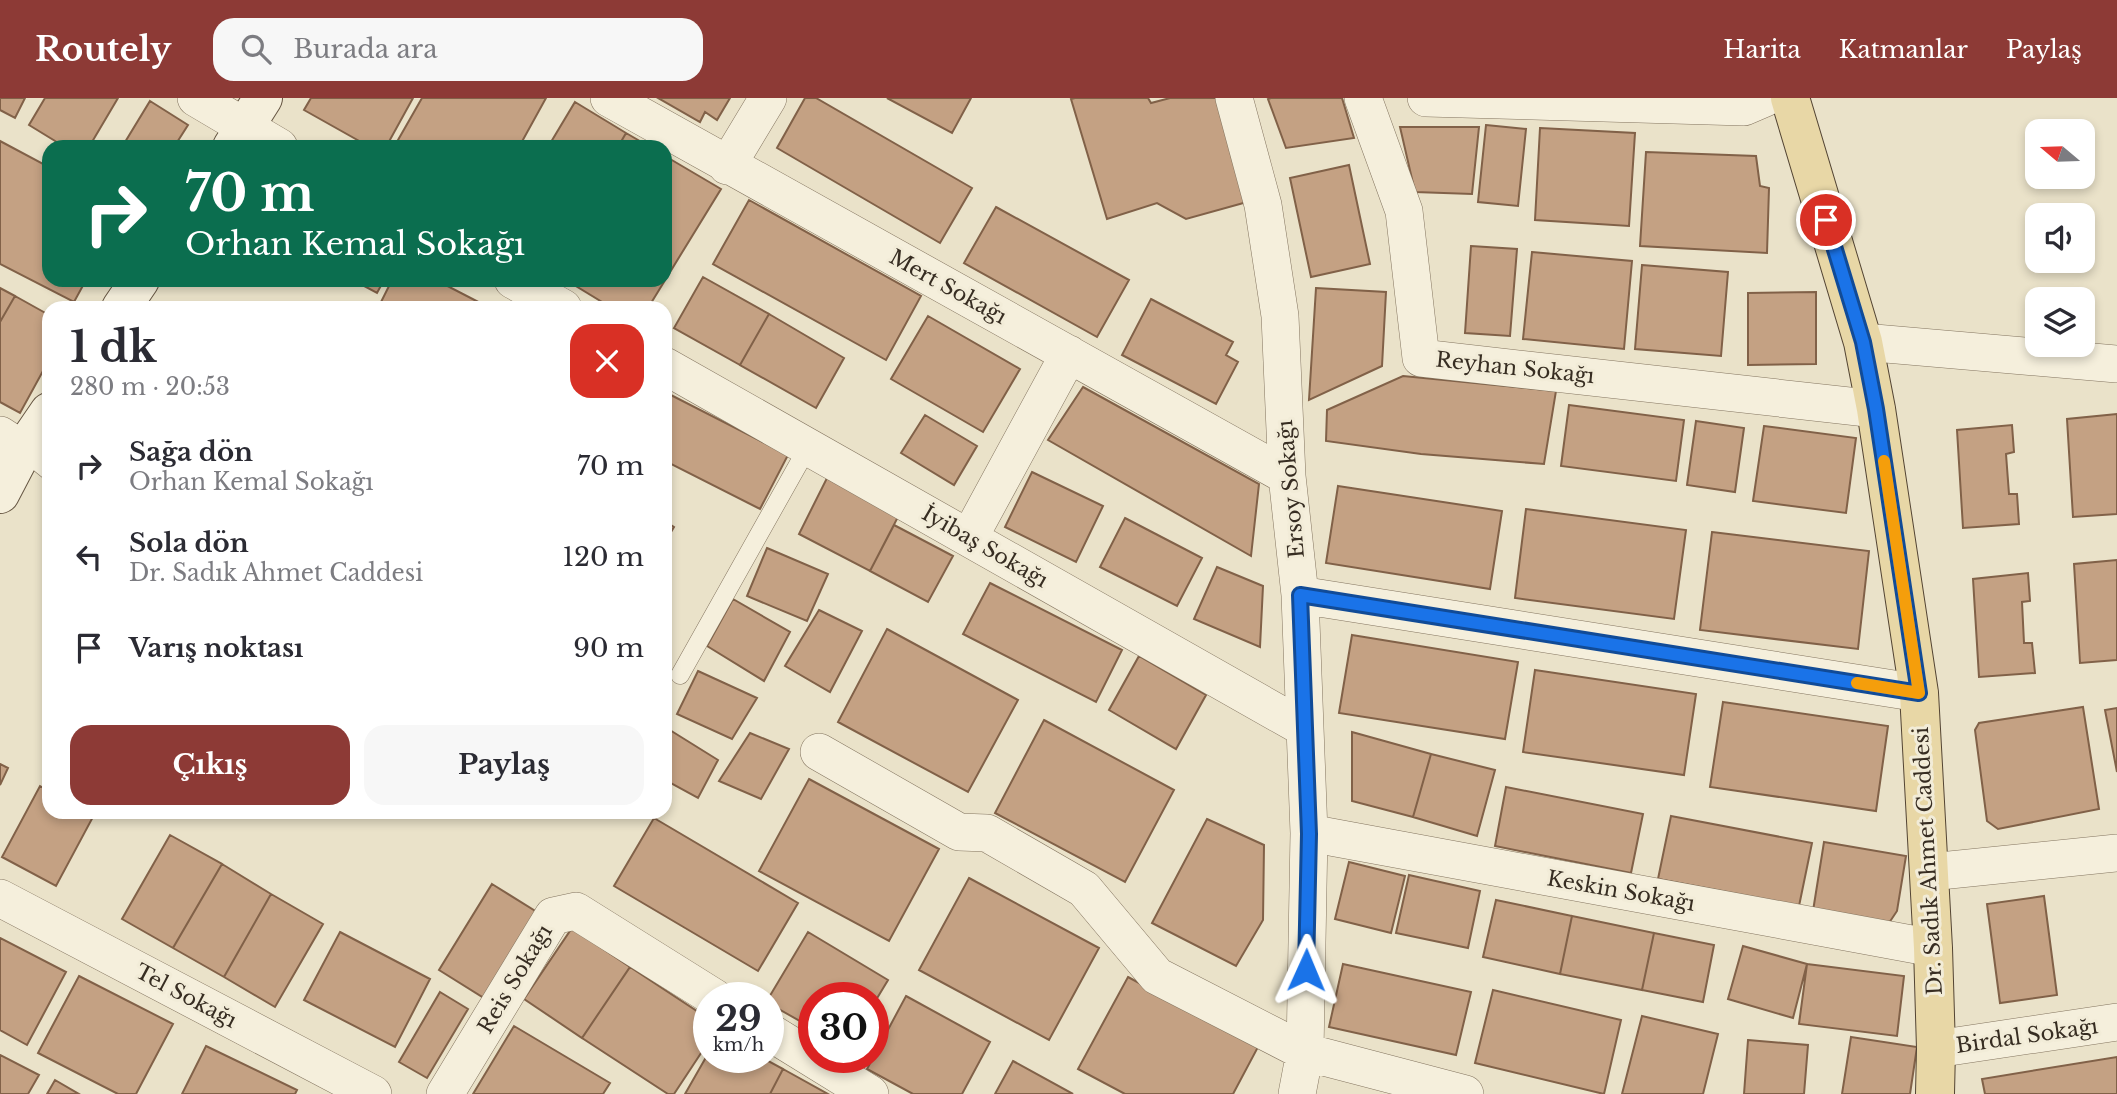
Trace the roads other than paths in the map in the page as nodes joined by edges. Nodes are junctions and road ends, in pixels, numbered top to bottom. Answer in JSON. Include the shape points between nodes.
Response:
{"nodes":[{"id":1,"x":196,"y":98,"type":"edge"},
{"id":2,"x":608,"y":98,"type":"edge"},
{"id":3,"x":768,"y":98,"type":"edge"},
{"id":4,"x":1234,"y":98,"type":"edge"},
{"id":5,"x":1363,"y":98,"type":"edge"},
{"id":6,"x":1426,"y":98,"type":"edge"},
{"id":7,"x":1765,"y":98,"type":"edge"},
{"id":8,"x":1790,"y":98,"type":"edge"},
{"id":9,"x":247,"y":124,"type":"edge"},
{"id":10,"x":269,"y":140,"type":"edge"},
{"id":11,"x":727,"y":166,"type":"junction"},
{"id":12,"x":526,"y":287,"type":"edge"},
{"id":13,"x":550,"y":301,"type":"edge"},
{"id":14,"x":1863,"y":342,"type":"junction"},
{"id":15,"x":1069,"y":354,"type":"junction"},
{"id":16,"x":2117,"y":364,"type":"edge"},
{"id":17,"x":672,"y":370,"type":"edge"},
{"id":18,"x":1876,"y":409,"type":"junction"},
{"id":19,"x":42,"y":423,"type":"edge"},
{"id":20,"x":808,"y":447,"type":"junction"},
{"id":21,"x":24,"y":452,"type":"edge"},
{"id":22,"x":1287,"y":476,"type":"junction"},
{"id":23,"x":0,"y":494,"type":"edge"},
{"id":24,"x":969,"y":538,"type":"junction"},
{"id":25,"x":1300,"y":595,"type":"junction"},
{"id":26,"x":680,"y":675,"type":"dead end"},
{"id":27,"x":1919,"y":693,"type":"junction"},
{"id":28,"x":1304,"y":728,"type":"junction"},
{"id":29,"x":820,"y":752,"type":"dead end"},
{"id":30,"x":1309,"y":834,"type":"junction"},
{"id":31,"x":2117,"y":853,"type":"edge"},
{"id":32,"x":1930,"y":872,"type":"junction"},
{"id":33,"x":0,"y":898,"type":"edge"},
{"id":34,"x":1933,"y":948,"type":"junction"},
{"id":35,"x":693,"y":984,"type":"edge"},
{"id":36,"x":2117,"y":1022,"type":"edge"},
{"id":37,"x":784,"y":1041,"type":"edge"},
{"id":38,"x":1936,"y":1049,"type":"junction"},
{"id":39,"x":1305,"y":1052,"type":"junction"},
{"id":40,"x":373,"y":1094,"type":"edge"},
{"id":41,"x":444,"y":1094,"type":"edge"},
{"id":42,"x":870,"y":1094,"type":"edge"},
{"id":43,"x":1297,"y":1094,"type":"edge"},
{"id":44,"x":1465,"y":1094,"type":"edge"},
{"id":45,"x":1935,"y":1094,"type":"edge"}],
"edges":[{"from":1,"to":9,"type":"street"},
{"from":2,"to":11,"type":"street","name":"Mert Sokağı"},
{"from":3,"to":11,"type":"street"},
{"from":4,"to":22,"type":"street","name":"Ersoy Sokağı","via":[[1263,205],[1280,316]]},
{"from":5,"to":18,"type":"street","name":"Reyhan Sokağı","via":[[1404,211],[1420,358]]},
{"from":6,"to":7,"type":"street","via":[[1744,107]]},
{"from":8,"to":14,"type":"main road","name":"Dr. Sadık Ahmet Caddesi"},
{"from":9,"to":10,"type":"street"},
{"from":11,"to":15,"type":"street","name":"Mert Sokağı"},
{"from":12,"to":13,"type":"street"},
{"from":14,"to":16,"type":"street"},
{"from":14,"to":18,"type":"main road","name":"Dr. Sadık Ahmet Caddesi"},
{"from":15,"to":22,"type":"street","name":"Mert Sokağı"},
{"from":15,"to":24,"type":"street"},
{"from":17,"to":20,"type":"street","name":"İyibaş Sokağı"},
{"from":18,"to":27,"type":"main road","name":"Dr. Sadık Ahmet Caddesi"},
{"from":19,"to":21,"type":"street"},
{"from":20,"to":24,"type":"street","name":"İyibaş Sokağı"},
{"from":20,"to":26,"type":"lane"},
{"from":21,"to":23,"type":"street"},
{"from":22,"to":25,"type":"street","name":"Ersoy Sokağı"},
{"from":24,"to":28,"type":"street","name":"İyibaş Sokağı"},
{"from":25,"to":27,"type":"street"},
{"from":25,"to":28,"type":"street","name":"Ersoy Sokağı"},
{"from":27,"to":32,"type":"main road","name":"Dr. Sadık Ahmet Caddesi"},
{"from":28,"to":30,"type":"street","name":"Ersoy Sokağı"},
{"from":29,"to":39,"type":"street","via":[[959,832],[987,833],[1084,889],[1157,976]]},
{"from":30,"to":34,"type":"street","name":"Keskin Sokağı"},
{"from":30,"to":39,"type":"street","name":"Ersoy Sokağı"},
{"from":31,"to":32,"type":"street"},
{"from":32,"to":34,"type":"main road","name":"Dr. Sadık Ahmet Caddesi"},
{"from":33,"to":40,"type":"street","name":"Tel Sokağı"},
{"from":34,"to":38,"type":"main road","name":"Dr. Sadık Ahmet Caddesi"},
{"from":35,"to":41,"type":"street","name":"Reis Sokağı","via":[[576,911],[553,916]]},
{"from":36,"to":38,"type":"street","name":"Birdal Sokağı"},
{"from":37,"to":42,"type":"street"},
{"from":38,"to":45,"type":"main road","name":"Dr. Sadık Ahmet Caddesi"},
{"from":39,"to":43,"type":"street","name":"Ersoy Sokağı"},
{"from":39,"to":44,"type":"street"}]}
